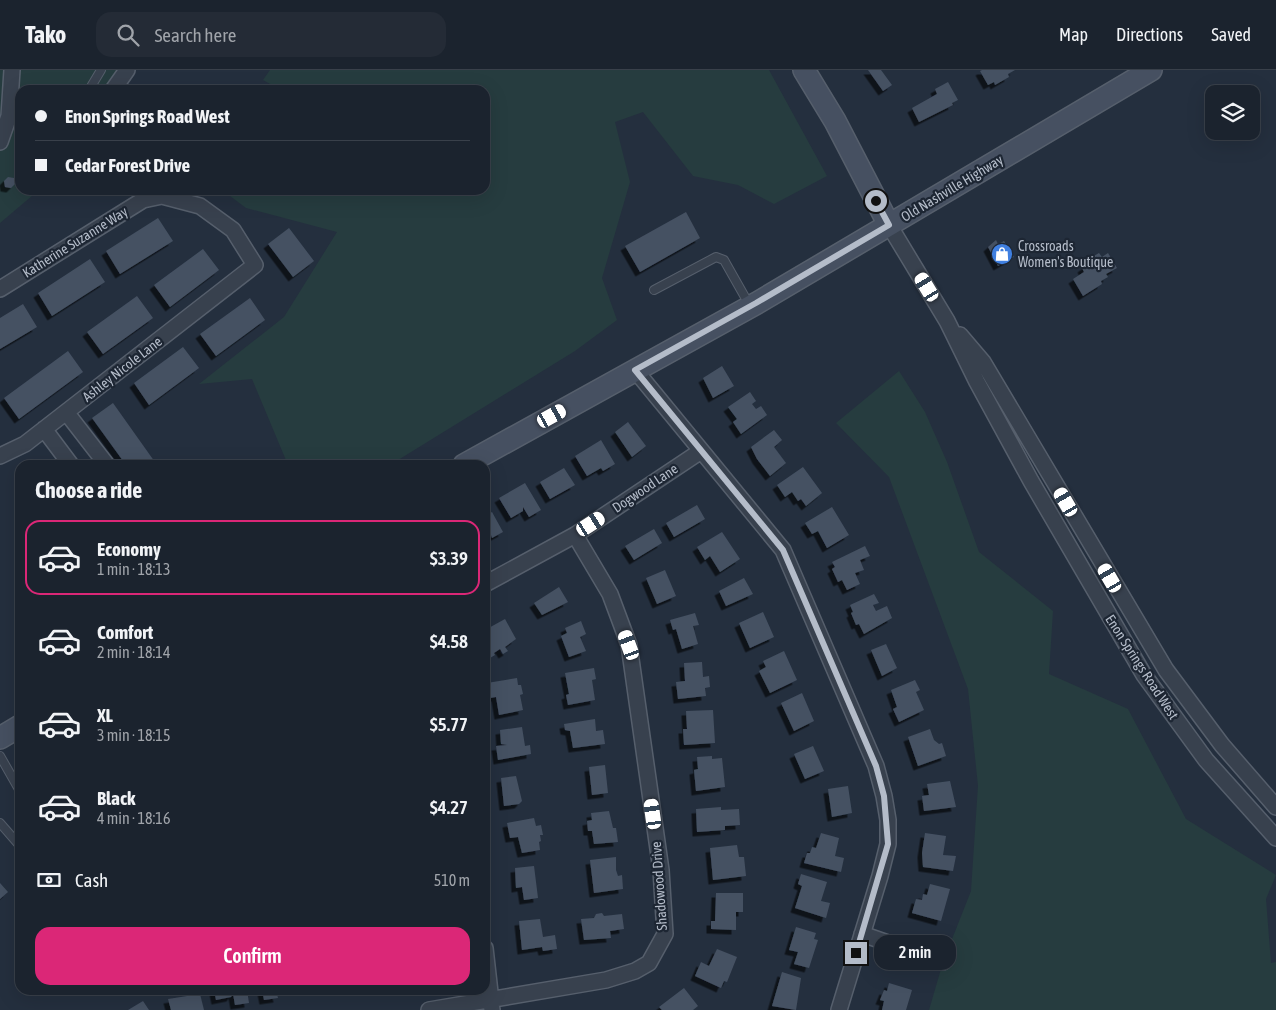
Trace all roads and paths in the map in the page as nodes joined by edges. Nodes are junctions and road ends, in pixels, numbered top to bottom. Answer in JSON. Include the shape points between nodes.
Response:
{"nodes":[{"id":1,"x":12,"y":70,"type":"edge"},
{"id":2,"x":101,"y":70,"type":"edge"},
{"id":3,"x":126,"y":70,"type":"edge"},
{"id":4,"x":804,"y":70,"type":"edge"},
{"id":5,"x":1151,"y":70,"type":"edge"},
{"id":6,"x":92,"y":85,"type":"edge"},
{"id":7,"x":116,"y":85,"type":"edge"},
{"id":8,"x":14,"y":118,"type":"edge"},
{"id":9,"x":0,"y":142,"type":"edge"},
{"id":10,"x":889,"y":225,"type":"junction"},
{"id":11,"x":240,"y":276,"type":"joint"},
{"id":12,"x":0,"y":289,"type":"edge"},
{"id":13,"x":654,"y":290,"type":"dead end"},
{"id":14,"x":751,"y":306,"type":"junction"},
{"id":15,"x":947,"y":320,"type":"junction"},
{"id":16,"x":635,"y":370,"type":"junction"},
{"id":17,"x":66,"y":412,"type":"junction"},
{"id":18,"x":44,"y":429,"type":"junction"},
{"id":19,"x":701,"y":451,"type":"junction"},
{"id":20,"x":0,"y":456,"type":"edge"},
{"id":21,"x":67,"y":460,"type":"edge"},
{"id":22,"x":103,"y":460,"type":"edge"},
{"id":23,"x":473,"y":460,"type":"edge"},
{"id":24,"x":575,"y":535,"type":"junction"},
{"id":25,"x":490,"y":581,"type":"edge"},
{"id":26,"x":15,"y":729,"type":"edge"},
{"id":27,"x":0,"y":738,"type":"edge"},
{"id":28,"x":0,"y":756,"type":"edge"},
{"id":29,"x":1246,"y":774,"type":"junction"},
{"id":30,"x":15,"y":776,"type":"edge"},
{"id":31,"x":1229,"y":787,"type":"junction"},
{"id":32,"x":1276,"y":807,"type":"edge"},
{"id":33,"x":0,"y":824,"type":"edge"},
{"id":34,"x":1276,"y":838,"type":"edge"},
{"id":35,"x":15,"y":840,"type":"edge"},
{"id":36,"x":862,"y":934,"type":"junction"},
{"id":37,"x":943,"y":962,"type":"dead end"},
{"id":38,"x":490,"y":989,"type":"edge"},
{"id":39,"x":492,"y":1005,"type":"edge"},
{"id":40,"x":429,"y":1010,"type":"edge"},
{"id":41,"x":839,"y":1010,"type":"edge"}],
"edges":[{"from":1,"to":8,"type":"street"},
{"from":2,"to":6,"type":"lane"},
{"from":3,"to":7,"type":"street"},
{"from":4,"to":10,"type":"main road","name":"Enon Springs Road West","via":[[836,121]]},
{"from":5,"to":10,"type":"main road","name":"Old Nashville Highway"},
{"from":8,"to":9,"type":"street"},
{"from":10,"to":14,"type":"main road","name":"Old Nashville Highway"},
{"from":10,"to":15,"type":"street","name":"Enon Springs Road West"},
{"from":11,"to":12,"type":"street","name":"Katherine Suzanne Way","via":[[255,264],[234,230],[200,206],[162,196],[143,200]]},
{"from":11,"to":17,"type":"street","name":"Ashley Nicole Lane"},
{"from":13,"to":14,"type":"lane","via":[[716,256],[724,260]]},
{"from":14,"to":16,"type":"main road","name":"Old Nashville Highway"},
{"from":15,"to":29,"type":"street","name":"Enon Springs Road West","via":[[983,362],[1166,670]]},
{"from":15,"to":31,"type":"street","name":"Enon Springs Road West","via":[[986,398],[1116,628],[1160,698]]},
{"from":16,"to":19,"type":"street"},
{"from":16,"to":23,"type":"main road","name":"Old Nashville Highway"},
{"from":17,"to":18,"type":"street","name":"Ashley Nicole Lane"},
{"from":17,"to":22,"type":"street"},
{"from":18,"to":20,"type":"street","name":"Ashley Nicole Lane","via":[[25,444]]},
{"from":18,"to":21,"type":"street"},
{"from":19,"to":24,"type":"street","name":"Dogwood Lane"},
{"from":19,"to":36,"type":"street","via":[[783,550],[876,766],[884,796],[888,844]]},
{"from":24,"to":25,"type":"street","name":"Dogwood Lane"},
{"from":24,"to":39,"type":"street","name":"Shadowood Drive","via":[[610,594],[629,645],[661,870],[664,934],[649,963],[635,971]]},
{"from":26,"to":27,"type":"main road"},
{"from":28,"to":30,"type":"lane"},
{"from":29,"to":31,"type":"street"},
{"from":29,"to":32,"type":"street","name":"Enon Springs Road West"},
{"from":31,"to":34,"type":"street","name":"Enon Springs Road West"},
{"from":33,"to":35,"type":"lane"},
{"from":36,"to":37,"type":"street"},
{"from":36,"to":41,"type":"street"},
{"from":38,"to":39,"type":"street"},
{"from":39,"to":40,"type":"street","name":"Shadowood Drive"}]}
